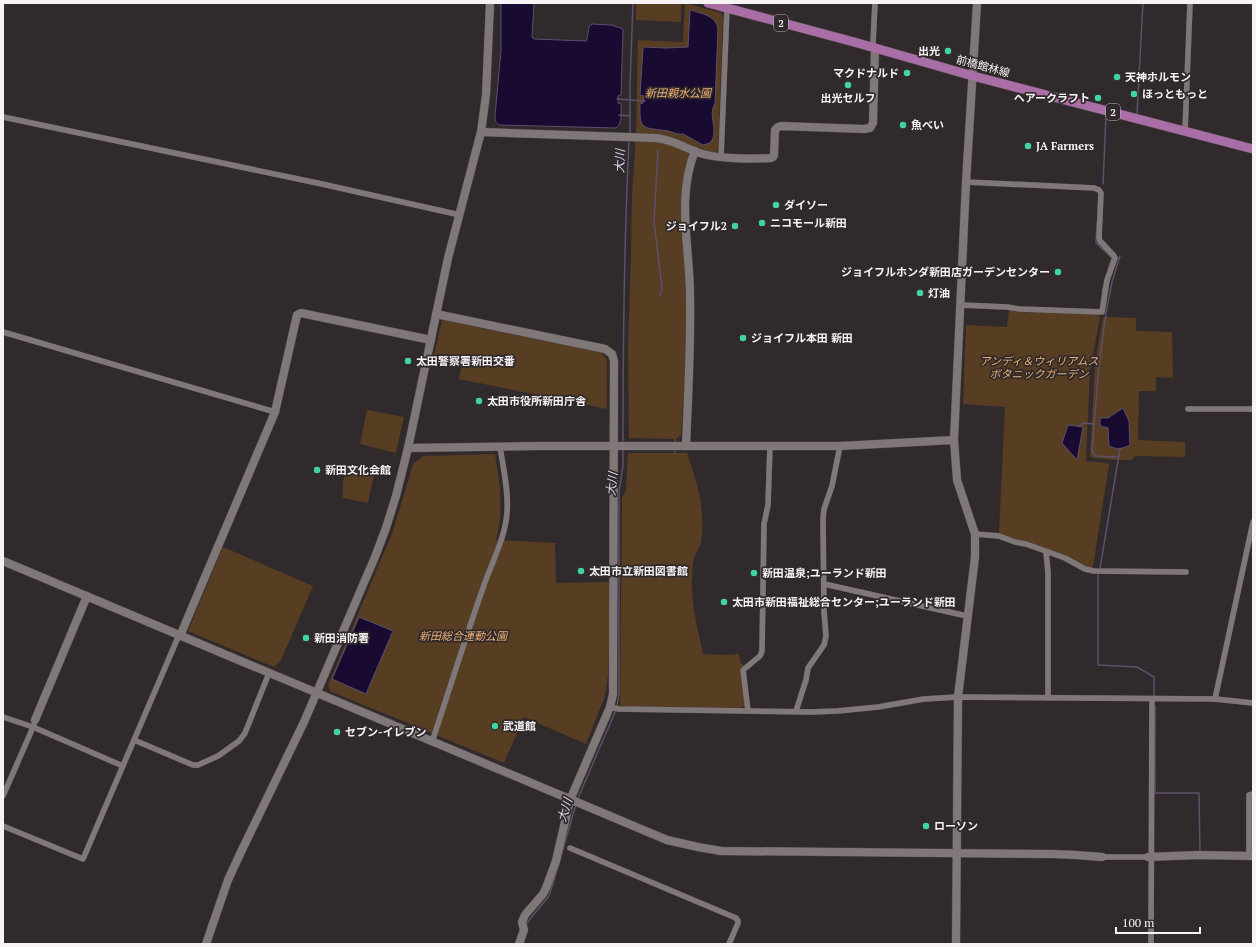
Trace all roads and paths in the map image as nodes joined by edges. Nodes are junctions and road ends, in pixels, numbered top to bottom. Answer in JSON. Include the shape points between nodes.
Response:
{"nodes":[{"id":1,"x":490,"y":3,"type":"edge"},
{"id":2,"x":708,"y":3,"type":"edge"},
{"id":3,"x":875,"y":3,"type":"edge"},
{"id":4,"x":977,"y":3,"type":"edge"},
{"id":5,"x":1190,"y":3,"type":"edge"},
{"id":6,"x":727,"y":8,"type":"junction"},
{"id":7,"x":876,"y":49,"type":"junction"},
{"id":8,"x":973,"y":76,"type":"junction"},
{"id":9,"x":3,"y":117,"type":"edge"},
{"id":10,"x":481,"y":132,"type":"junction"},
{"id":11,"x":1185,"y":132,"type":"junction"},
{"id":12,"x":1253,"y":149,"type":"edge"},
{"id":13,"x":695,"y":151,"type":"junction"},
{"id":14,"x":721,"y":157,"type":"junction"},
{"id":15,"x":966,"y":182,"type":"junction"},
{"id":16,"x":460,"y":215,"type":"junction"},
{"id":17,"x":960,"y":305,"type":"junction"},
{"id":18,"x":436,"y":314,"type":"junction"},
{"id":19,"x":3,"y":332,"type":"edge"},
{"id":20,"x":431,"y":340,"type":"junction"},
{"id":21,"x":1188,"y":408,"type":"dead end"},
{"id":22,"x":1253,"y":409,"type":"edge"},
{"id":23,"x":275,"y":412,"type":"junction"},
{"id":24,"x":954,"y":440,"type":"junction"},
{"id":25,"x":500,"y":446,"type":"junction"},
{"id":26,"x":616,"y":446,"type":"junction"},
{"id":27,"x":686,"y":446,"type":"junction"},
{"id":28,"x":770,"y":446,"type":"junction"},
{"id":29,"x":840,"y":446,"type":"junction"},
{"id":30,"x":408,"y":448,"type":"junction"},
{"id":31,"x":1253,"y":522,"type":"edge"},
{"id":32,"x":974,"y":534,"type":"junction"},
{"id":33,"x":1046,"y":552,"type":"junction"},
{"id":34,"x":3,"y":561,"type":"edge"},
{"id":35,"x":1186,"y":572,"type":"dead end"},
{"id":36,"x":824,"y":584,"type":"junction"},
{"id":37,"x":87,"y":596,"type":"junction"},
{"id":38,"x":967,"y":616,"type":"junction"},
{"id":39,"x":180,"y":635,"type":"junction"},
{"id":40,"x":269,"y":673,"type":"junction"},
{"id":41,"x":316,"y":693,"type":"junction"},
{"id":42,"x":958,"y":697,"type":"junction"},
{"id":43,"x":1048,"y":698,"type":"junction"},
{"id":44,"x":1152,"y":699,"type":"junction"},
{"id":45,"x":1215,"y":699,"type":"junction"},
{"id":46,"x":1253,"y":703,"type":"edge"},
{"id":47,"x":610,"y":707,"type":"junction"},
{"id":48,"x":748,"y":711,"type":"junction"},
{"id":49,"x":796,"y":711,"type":"junction"},
{"id":50,"x":3,"y":717,"type":"edge"},
{"id":51,"x":34,"y":724,"type":"junction"},
{"id":52,"x":134,"y":740,"type":"junction"},
{"id":53,"x":432,"y":742,"type":"junction"},
{"id":54,"x":123,"y":766,"type":"junction"},
{"id":55,"x":1253,"y":794,"type":"edge"},
{"id":56,"x":3,"y":796,"type":"edge"},
{"id":57,"x":575,"y":802,"type":"junction"},
{"id":58,"x":3,"y":826,"type":"edge"},
{"id":59,"x":570,"y":848,"type":"dead end"},
{"id":60,"x":956,"y":853,"type":"junction"},
{"id":61,"x":1251,"y":856,"type":"edge"},
{"id":62,"x":1102,"y":857,"type":"joint"},
{"id":63,"x":1149,"y":858,"type":"junction"},
{"id":64,"x":206,"y":944,"type":"edge"},
{"id":65,"x":519,"y":944,"type":"edge"},
{"id":66,"x":729,"y":944,"type":"edge"},
{"id":67,"x":956,"y":944,"type":"edge"},
{"id":68,"x":1151,"y":944,"type":"edge"}],
"edges":[{"from":1,"to":10,"type":"street","via":[[486,96]]},
{"from":2,"to":6,"type":"main road","name":"前橋館林線","number":"2"},
{"from":3,"to":7,"type":"street","via":[[873,43]]},
{"from":4,"to":8,"type":"street"},
{"from":5,"to":11,"type":"street"},
{"from":6,"to":7,"type":"main road","name":"前橋館林線","number":"2"},
{"from":6,"to":14,"type":"street"},
{"from":7,"to":8,"type":"main road","name":"前橋館林線","number":"2"},
{"from":7,"to":14,"type":"street","via":[[870,128],[781,126],[775,130],[773,157]]},
{"from":8,"to":11,"type":"main road","name":"前橋館林線","number":"2"},
{"from":8,"to":15,"type":"street"},
{"from":9,"to":16,"type":"street"},
{"from":10,"to":13,"type":"street","via":[[636,137],[666,140]]},
{"from":10,"to":16,"type":"street"},
{"from":11,"to":12,"type":"main road","name":"前橋館林線","number":"2"},
{"from":13,"to":14,"type":"street"},
{"from":13,"to":27,"type":"street","via":[[688,176],[685,207],[690,310]]},
{"from":15,"to":17,"type":"street"},
{"from":15,"to":17,"type":"street","via":[[1099,190],[1099,238],[1115,258],[1107,280],[1102,312]]},
{"from":16,"to":18,"type":"street"},
{"from":17,"to":24,"type":"street"},
{"from":18,"to":20,"type":"street"},
{"from":18,"to":26,"type":"street","via":[[609,351],[614,361]]},
{"from":19,"to":23,"type":"street"},
{"from":20,"to":23,"type":"street","via":[[298,313]]},
{"from":20,"to":30,"type":"street"},
{"from":21,"to":22,"type":"street"},
{"from":23,"to":39,"type":"street"},
{"from":24,"to":29,"type":"street"},
{"from":24,"to":32,"type":"street","via":[[957,480]]},
{"from":25,"to":26,"type":"street"},
{"from":25,"to":30,"type":"street"},
{"from":25,"to":53,"type":"street","via":[[506,489],[505,523]]},
{"from":26,"to":27,"type":"street"},
{"from":26,"to":47,"type":"street","via":[[614,676]]},
{"from":27,"to":28,"type":"street"},
{"from":28,"to":29,"type":"street"},
{"from":28,"to":48,"type":"street","via":[[768,505],[764,524],[762,651],[760,656],[743,670]]},
{"from":29,"to":36,"type":"street","via":[[823,519]]},
{"from":30,"to":41,"type":"street","via":[[386,528]]},
{"from":31,"to":45,"type":"street"},
{"from":32,"to":33,"type":"street","via":[[999,536]]},
{"from":32,"to":38,"type":"street","via":[[975,557]]},
{"from":33,"to":35,"type":"street","via":[[1094,571]]},
{"from":33,"to":43,"type":"street"},
{"from":34,"to":37,"type":"street"},
{"from":36,"to":38,"type":"street"},
{"from":36,"to":49,"type":"street","via":[[824,645],[808,668]]},
{"from":37,"to":39,"type":"street"},
{"from":37,"to":51,"type":"street"},
{"from":38,"to":42,"type":"street"},
{"from":39,"to":40,"type":"street"},
{"from":39,"to":52,"type":"street"},
{"from":40,"to":41,"type":"street"},
{"from":40,"to":52,"type":"street","via":[[245,733],[234,745],[218,756],[194,765]]},
{"from":41,"to":53,"type":"street"},
{"from":41,"to":64,"type":"street","via":[[280,774],[240,854]]},
{"from":42,"to":43,"type":"street"},
{"from":42,"to":49,"type":"street","via":[[924,699],[860,710]]},
{"from":42,"to":60,"type":"street"},
{"from":43,"to":44,"type":"street"},
{"from":44,"to":45,"type":"street"},
{"from":44,"to":63,"type":"street"},
{"from":45,"to":46,"type":"street"},
{"from":47,"to":48,"type":"street"},
{"from":47,"to":57,"type":"street"},
{"from":48,"to":49,"type":"street"},
{"from":50,"to":51,"type":"street"},
{"from":51,"to":54,"type":"street"},
{"from":51,"to":56,"type":"street"},
{"from":52,"to":54,"type":"street"},
{"from":53,"to":57,"type":"street"},
{"from":54,"to":58,"type":"street","via":[[83,860]]},
{"from":55,"to":61,"type":"street","via":[[1249,795]]},
{"from":57,"to":60,"type":"street","via":[[667,840],[721,851]]},
{"from":57,"to":65,"type":"street","via":[[543,894],[523,919],[524,930]]},
{"from":59,"to":66,"type":"street","via":[[736,918],[738,923]]},
{"from":60,"to":62,"type":"street"},
{"from":60,"to":67,"type":"street"},
{"from":61,"to":63,"type":"street","via":[[1198,855]]},
{"from":62,"to":63,"type":"street"},
{"from":63,"to":68,"type":"street"}]}
